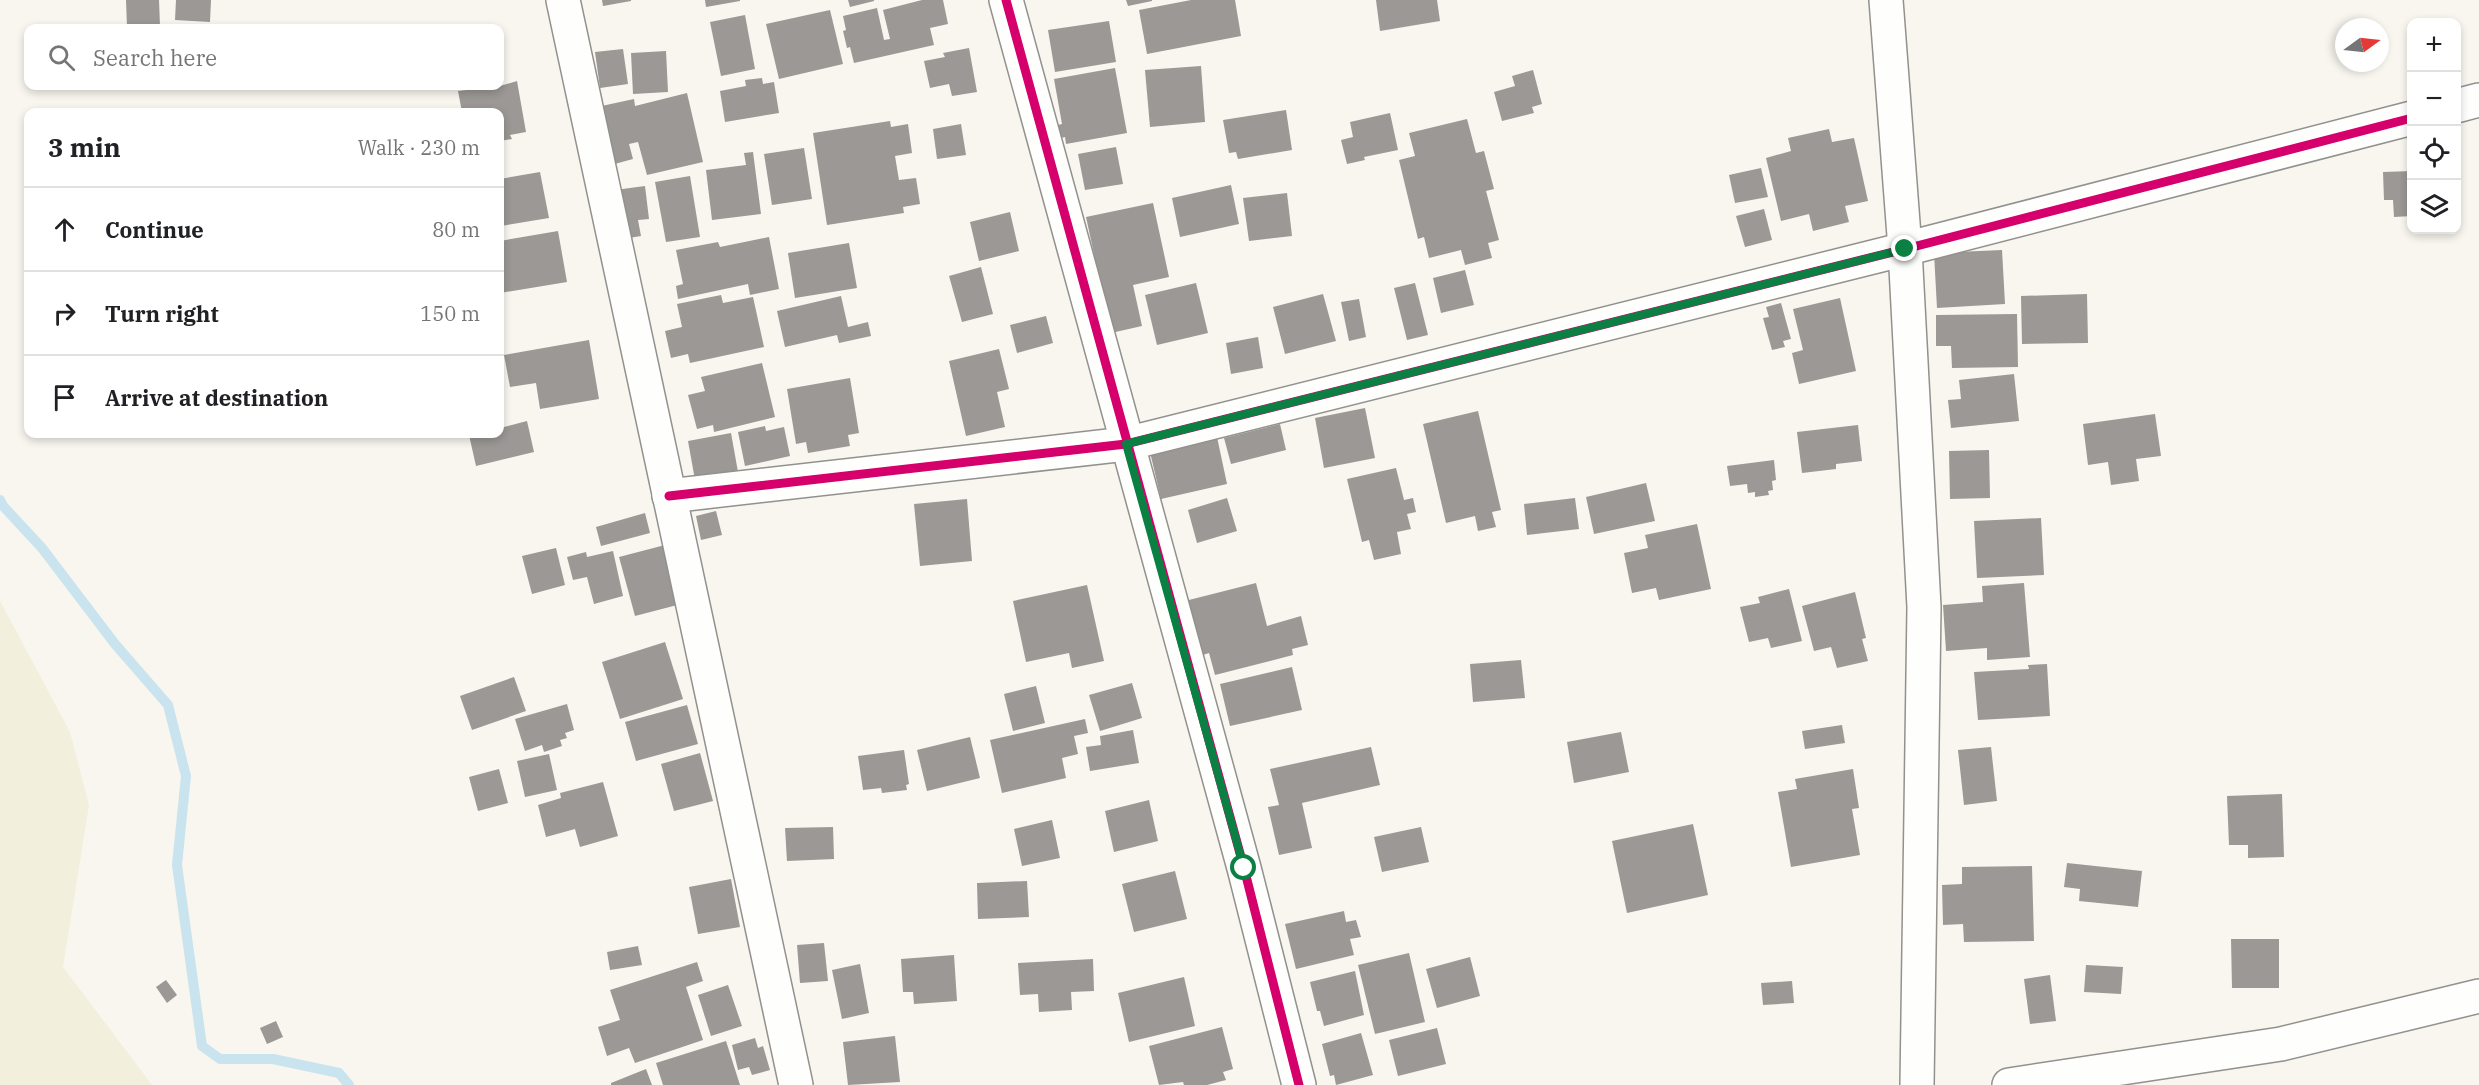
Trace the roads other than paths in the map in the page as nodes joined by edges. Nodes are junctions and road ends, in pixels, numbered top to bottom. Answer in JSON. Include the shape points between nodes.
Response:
{"nodes":[{"id":1,"x":563,"y":0,"type":"edge"},
{"id":2,"x":1006,"y":0,"type":"edge"},
{"id":3,"x":1886,"y":0,"type":"edge"},
{"id":4,"x":2479,"y":100,"type":"edge"},
{"id":5,"x":2461,"y":105,"type":"edge"},
{"id":6,"x":2407,"y":119,"type":"edge"},
{"id":7,"x":1905,"y":249,"type":"junction"},
{"id":8,"x":1126,"y":444,"type":"junction"},
{"id":9,"x":669,"y":496,"type":"junction"},
{"id":10,"x":2479,"y":996,"type":"edge"},
{"id":11,"x":796,"y":1085,"type":"edge"},
{"id":12,"x":1299,"y":1085,"type":"edge"},
{"id":13,"x":1917,"y":1085,"type":"edge"},
{"id":14,"x":2008,"y":1085,"type":"edge"}],
"edges":[{"from":1,"to":9,"type":"street"},
{"from":2,"to":8,"type":"street"},
{"from":3,"to":7,"type":"street"},
{"from":4,"to":5,"type":"street"},
{"from":6,"to":7,"type":"street"},
{"from":7,"to":8,"type":"street"},
{"from":7,"to":13,"type":"street","via":[[1924,607]]},
{"from":8,"to":9,"type":"street"},
{"from":8,"to":12,"type":"street","via":[[1244,868]]},
{"from":9,"to":11,"type":"street"},
{"from":10,"to":14,"type":"street","via":[[2281,1044]]}]}
